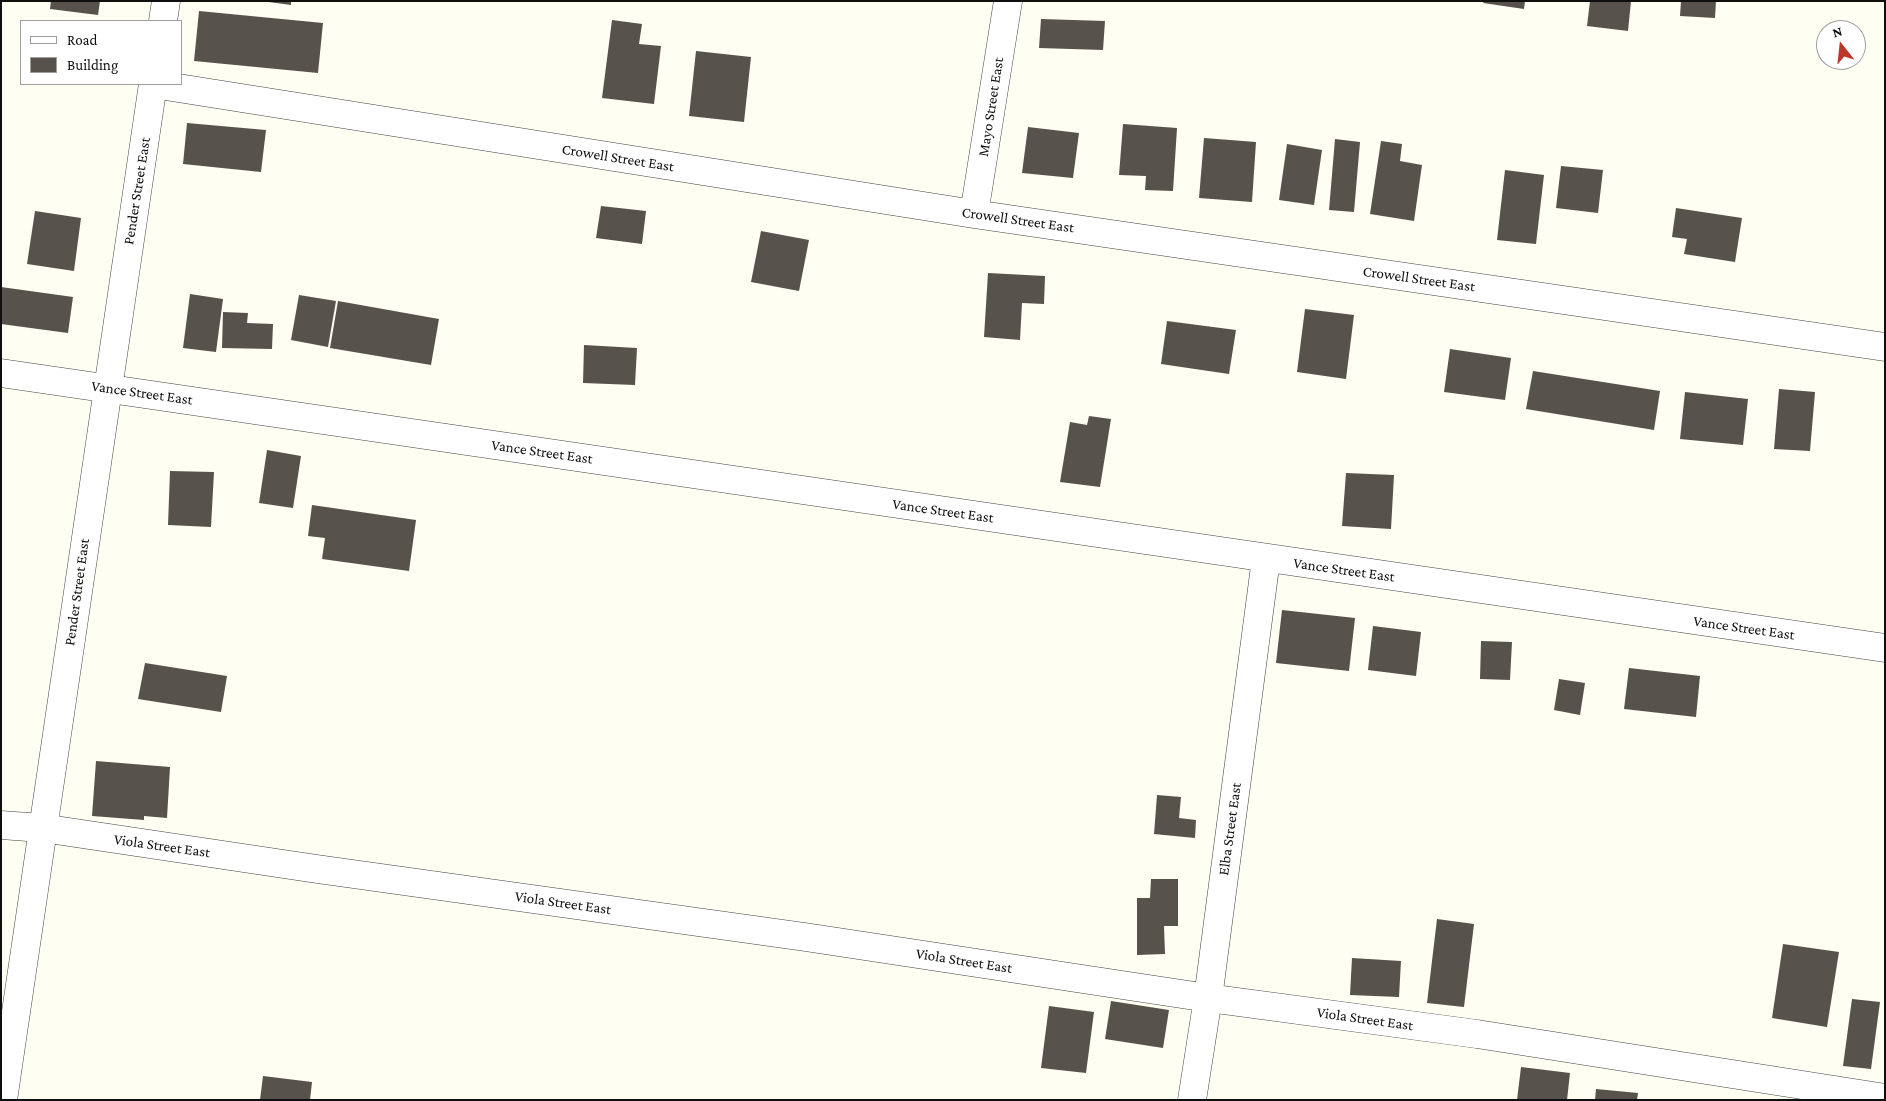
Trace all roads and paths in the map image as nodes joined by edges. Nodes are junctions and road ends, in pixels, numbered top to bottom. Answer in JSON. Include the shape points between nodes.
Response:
{"nodes":[{"id":1,"x":166,"y":1,"type":"edge"},
{"id":2,"x":1008,"y":1,"type":"edge"},
{"id":3,"x":163,"y":20,"type":"edge"},
{"id":4,"x":153,"y":85,"type":"edge"},
{"id":5,"x":159,"y":85,"type":"edge"},
{"id":6,"x":974,"y":214,"type":"junction"},
{"id":7,"x":1885,"y":347,"type":"edge"},
{"id":8,"x":1,"y":373,"type":"edge"},
{"id":9,"x":107,"y":388,"type":"junction"},
{"id":10,"x":1266,"y":558,"type":"junction"},
{"id":11,"x":1885,"y":648,"type":"edge"},
{"id":12,"x":1,"y":825,"type":"edge"},
{"id":13,"x":42,"y":828,"type":"junction"},
{"id":14,"x":1208,"y":998,"type":"junction"},
{"id":15,"x":1885,"y":1098,"type":"edge"},
{"id":16,"x":3,"y":1100,"type":"edge"},
{"id":17,"x":1192,"y":1100,"type":"edge"}],
"edges":[{"from":1,"to":3,"type":"street"},
{"from":2,"to":6,"type":"street","name":"Mayo Street East"},
{"from":4,"to":9,"type":"street","name":"Pender Street East"},
{"from":5,"to":6,"type":"street","name":"Crowell Street East"},
{"from":6,"to":7,"type":"street","name":"Crowell Street East"},
{"from":8,"to":9,"type":"street","name":"Vance Street East"},
{"from":9,"to":10,"type":"street","name":"Vance Street East"},
{"from":9,"to":13,"type":"street","name":"Pender Street East"},
{"from":10,"to":11,"type":"street","name":"Vance Street East"},
{"from":10,"to":14,"type":"street","name":"Elba Street East"},
{"from":12,"to":13,"type":"street","name":"Viola Street East"},
{"from":13,"to":14,"type":"street","name":"Viola Street East"},
{"from":13,"to":16,"type":"street","name":"Pender Street East"},
{"from":14,"to":15,"type":"street","name":"Viola Street East","via":[[1486,1036]]},
{"from":14,"to":17,"type":"street","name":"Elba Street East"}]}
